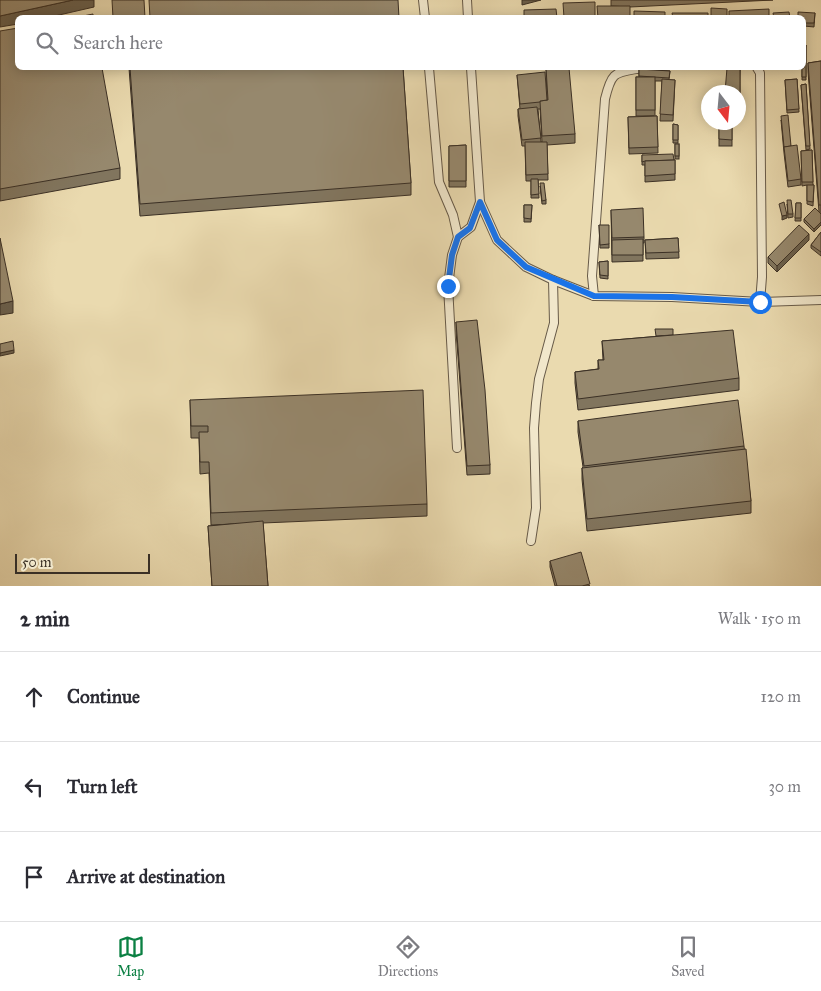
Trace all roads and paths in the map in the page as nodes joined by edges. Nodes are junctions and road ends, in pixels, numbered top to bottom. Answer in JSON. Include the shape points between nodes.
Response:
{"nodes":[{"id":1,"x":424,"y":0,"type":"edge"},
{"id":2,"x":466,"y":0,"type":"edge"},
{"id":3,"x":425,"y":15,"type":"edge"},
{"id":4,"x":468,"y":15,"type":"edge"},
{"id":5,"x":429,"y":70,"type":"edge"},
{"id":6,"x":470,"y":70,"type":"edge"},
{"id":7,"x":632,"y":70,"type":"edge"},
{"id":8,"x":757,"y":70,"type":"edge"},
{"id":9,"x":480,"y":202,"type":"junction"},
{"id":10,"x":458,"y":237,"type":"junction"},
{"id":11,"x":552,"y":280,"type":"junction"},
{"id":12,"x":594,"y":296,"type":"junction"},
{"id":13,"x":821,"y":300,"type":"edge"},
{"id":14,"x":760,"y":302,"type":"junction"},
{"id":15,"x":457,"y":448,"type":"dead end"},
{"id":16,"x":531,"y":541,"type":"dead end"}],
"edges":[{"from":1,"to":3,"type":"lane"},
{"from":2,"to":4,"type":"lane"},
{"from":5,"to":10,"type":"lane","via":[[439,182]]},
{"from":6,"to":9,"type":"lane"},
{"from":7,"to":12,"type":"lane","via":[[617,73],[609,80],[604,99],[593,266]]},
{"from":8,"to":14,"type":"lane"},
{"from":9,"to":10,"type":"lane","via":[[470,228]]},
{"from":9,"to":11,"type":"lane","via":[[497,240],[526,267]]},
{"from":10,"to":15,"type":"lane","via":[[448,286]]},
{"from":11,"to":12,"type":"lane"},
{"from":11,"to":16,"type":"lane","via":[[554,323],[539,379],[535,420],[536,508]]},
{"from":12,"to":14,"type":"lane"},
{"from":13,"to":14,"type":"lane"}]}
